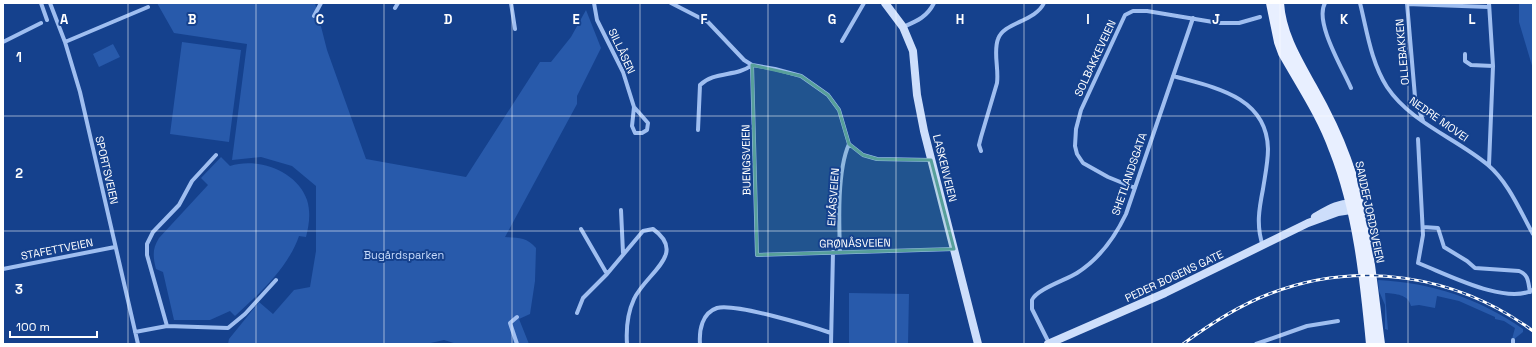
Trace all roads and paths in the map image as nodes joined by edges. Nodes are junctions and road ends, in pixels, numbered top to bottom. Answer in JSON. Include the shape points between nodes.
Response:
{"nodes":[{"id":1,"x":41,"y":3,"type":"edge"},
{"id":2,"x":50,"y":3,"type":"edge"},
{"id":3,"x":321,"y":3,"type":"edge"},
{"id":4,"x":398,"y":3,"type":"edge"},
{"id":5,"x":511,"y":3,"type":"edge"},
{"id":6,"x":594,"y":3,"type":"edge"},
{"id":7,"x":671,"y":3,"type":"edge"},
{"id":8,"x":864,"y":3,"type":"edge"},
{"id":9,"x":885,"y":3,"type":"edge"},
{"id":10,"x":934,"y":3,"type":"edge"},
{"id":11,"x":1044,"y":3,"type":"edge"},
{"id":12,"x":1266,"y":3,"type":"edge"},
{"id":13,"x":1271,"y":3,"type":"edge"},
{"id":14,"x":1279,"y":3,"type":"edge"},
{"id":15,"x":1325,"y":3,"type":"edge"},
{"id":16,"x":1360,"y":3,"type":"edge"},
{"id":17,"x":1407,"y":3,"type":"edge"},
{"id":18,"x":1489,"y":5,"type":"edge"},
{"id":19,"x":148,"y":7,"type":"dead end"},
{"id":20,"x":396,"y":8,"type":"dead end"},
{"id":21,"x":314,"y":16,"type":"dead end"},
{"id":22,"x":1260,"y":17,"type":"dead end"},
{"id":23,"x":1193,"y":18,"type":"junction"},
{"id":24,"x":47,"y":20,"type":"dead end"},
{"id":25,"x":41,"y":23,"type":"dead end"},
{"id":26,"x":903,"y":27,"type":"junction"},
{"id":27,"x":515,"y":29,"type":"dead end"},
{"id":28,"x":842,"y":40,"type":"dead end"},
{"id":29,"x":3,"y":42,"type":"edge"},
{"id":30,"x":65,"y":42,"type":"junction"},
{"id":31,"x":1279,"y":42,"type":"junction"},
{"id":32,"x":1465,"y":54,"type":"dead end"},
{"id":33,"x":752,"y":65,"type":"junction"},
{"id":34,"x":1493,"y":66,"type":"junction"},
{"id":35,"x":1173,"y":76,"type":"junction"},
{"id":36,"x":1351,"y":88,"type":"dead end"},
{"id":37,"x":634,"y":106,"type":"junction"},
{"id":38,"x":1424,"y":121,"type":"junction"},
{"id":39,"x":698,"y":130,"type":"dead end"},
{"id":40,"x":1418,"y":139,"type":"dead end"},
{"id":41,"x":849,"y":144,"type":"junction"},
{"id":42,"x":981,"y":152,"type":"dead end"},
{"id":43,"x":216,"y":155,"type":"dead end"},
{"id":44,"x":931,"y":160,"type":"junction"},
{"id":45,"x":1489,"y":165,"type":"junction"},
{"id":46,"x":1134,"y":188,"type":"junction"},
{"id":47,"x":1353,"y":206,"type":"junction"},
{"id":48,"x":621,"y":210,"type":"dead end"},
{"id":49,"x":1423,"y":227,"type":"junction"},
{"id":50,"x":581,"y":229,"type":"dead end"},
{"id":51,"x":1533,"y":234,"type":"edge"},
{"id":52,"x":1263,"y":246,"type":"junction"},
{"id":53,"x":115,"y":247,"type":"junction"},
{"id":54,"x":954,"y":249,"type":"junction"},
{"id":55,"x":833,"y":252,"type":"junction"},
{"id":56,"x":840,"y":252,"type":"junction"},
{"id":57,"x":623,"y":254,"type":"junction"},
{"id":58,"x":758,"y":255,"type":"joint"},
{"id":59,"x":3,"y":269,"type":"edge"},
{"id":60,"x":607,"y":274,"type":"junction"},
{"id":61,"x":276,"y":280,"type":"dead end"},
{"id":62,"x":1531,"y":291,"type":"edge"},
{"id":63,"x":576,"y":313,"type":"dead end"},
{"id":64,"x":517,"y":317,"type":"dead end"},
{"id":65,"x":1338,"y":322,"type":"dead end"},
{"id":66,"x":167,"y":326,"type":"junction"},
{"id":67,"x":135,"y":332,"type":"junction"},
{"id":68,"x":831,"y":333,"type":"junction"},
{"id":69,"x":1262,"y":343,"type":"edge"},
{"id":70,"x":138,"y":344,"type":"edge"},
{"id":71,"x":518,"y":344,"type":"edge"},
{"id":72,"x":627,"y":344,"type":"edge"},
{"id":73,"x":700,"y":344,"type":"edge"},
{"id":74,"x":831,"y":344,"type":"edge"},
{"id":75,"x":978,"y":344,"type":"edge"},
{"id":76,"x":1048,"y":344,"type":"edge"},
{"id":77,"x":1256,"y":344,"type":"edge"},
{"id":78,"x":1371,"y":344,"type":"edge"},
{"id":79,"x":1380,"y":344,"type":"edge"}],
"edges":[{"from":1,"to":24,"type":"street"},
{"from":2,"to":30,"type":"street","name":"SPORTSVEIEN"},
{"from":3,"to":21,"type":"street"},
{"from":4,"to":20,"type":"street"},
{"from":5,"to":27,"type":"street"},
{"from":6,"to":37,"type":"street","name":"SILLÅSEN","via":[[597,20],[623,72]]},
{"from":7,"to":33,"type":"street","via":[[708,22],[744,60]]},
{"from":8,"to":28,"type":"street"},
{"from":9,"to":26,"type":"street","name":"LASKENVEIEN"},
{"from":10,"to":26,"type":"street","via":[[928,15]]},
{"from":11,"to":42,"type":"street","via":[[1038,12],[1005,30],[998,38],[997,82],[979,145]]},
{"from":12,"to":31,"type":"street"},
{"from":13,"to":31,"type":"main road","name":"SANDEFJORDSVEIEN"},
{"from":14,"to":47,"type":"main road","name":"SANDEFJORDSVEIEN","via":[[1281,20],[1289,44],[1339,141],[1352,175]]},
{"from":15,"to":36,"type":"street","via":[[1323,14],[1329,39]]},
{"from":16,"to":38,"type":"street","name":"NEDRE MOVEI","via":[[1377,69],[1397,100]]},
{"from":17,"to":18,"type":"street"},
{"from":17,"to":38,"type":"street","name":"OLLEBAKKEN","via":[[1415,97]]},
{"from":18,"to":34,"type":"street"},
{"from":19,"to":30,"type":"street"},
{"from":22,"to":23,"type":"street","name":"SOLBAKKEVEIEN","via":[[1239,23]]},
{"from":23,"to":35,"type":"street","name":"SHETLANDSGATA"},
{"from":23,"to":46,"type":"street","name":"SOLBAKKEVEIEN","via":[[1147,11],[1128,12],[1081,110],[1075,146],[1079,159],[1095,171]]},
{"from":25,"to":29,"type":"street"},
{"from":26,"to":44,"type":"street","name":"LASKENVEIEN","via":[[913,51],[919,106]]},
{"from":30,"to":53,"type":"street","name":"SPORTSVEIEN","via":[[80,92]]},
{"from":31,"to":47,"type":"main road","name":"SANDEFJORDSVEIEN","via":[[1327,132]]},
{"from":32,"to":34,"type":"street","via":[[1466,61],[1471,65]]},
{"from":33,"to":39,"type":"street","via":[[746,70],[711,78],[700,85]]},
{"from":33,"to":41,"type":"street","via":[[801,76],[828,95],[839,110]]},
{"from":33,"to":58,"type":"street","name":"BUENGSVEIEN"},
{"from":34,"to":45,"type":"street"},
{"from":35,"to":46,"type":"street","name":"SHETLANDSGATA"},
{"from":35,"to":52,"type":"street","via":[[1235,96],[1250,109],[1263,126],[1268,149],[1258,218]]},
{"from":37,"to":37,"type":"street","name":"SILLÅSEN","via":[[633,129],[635,133],[642,133],[647,130],[648,123]]},
{"from":38,"to":45,"type":"street","name":"NEDRE MOVEI"},
{"from":40,"to":49,"type":"street"},
{"from":41,"to":44,"type":"street","via":[[869,158]]},
{"from":41,"to":56,"type":"street","name":"EIKÅSVEIEN","via":[[841,190]]},
{"from":43,"to":66,"type":"street","via":[[192,181],[179,205],[148,239],[147,255]]},
{"from":44,"to":54,"type":"street","name":"LASKENVEIEN"},
{"from":45,"to":51,"type":"street","name":"NEDRE MOVEI","via":[[1507,187]]},
{"from":46,"to":76,"type":"street","name":"SHETLANDSGATA","via":[[1120,225],[1099,254],[1077,273],[1034,296],[1032,309]]},
{"from":47,"to":52,"type":"street","name":"PEDER BOGENS GATE","via":[[1308,223]]},
{"from":47,"to":78,"type":"main road","name":"SANDEFJORDSVEIEN","via":[[1365,280]]},
{"from":47,"to":79,"type":"main road","name":"SANDEFJORDSVEIEN","via":[[1370,268]]},
{"from":48,"to":57,"type":"street"},
{"from":49,"to":62,"type":"street","via":[[1438,228],[1444,247],[1475,268],[1524,273]]},
{"from":49,"to":62,"type":"street","via":[[1418,263],[1498,294],[1514,296]]},
{"from":50,"to":60,"type":"street"},
{"from":52,"to":76,"type":"street","name":"PEDER BOGENS GATE","via":[[1165,293]]},
{"from":53,"to":59,"type":"street","name":"STAFETTVEIEN"},
{"from":53,"to":67,"type":"street","name":"SPORTSVEIEN"},
{"from":54,"to":56,"type":"street","name":"GRØNÅSVEIEN"},
{"from":54,"to":75,"type":"street","name":"LASKENVEIEN"},
{"from":55,"to":56,"type":"street","name":"GRØNÅSVEIEN"},
{"from":55,"to":58,"type":"street","name":"GRØNÅSVEIEN"},
{"from":55,"to":68,"type":"street"},
{"from":57,"to":60,"type":"street"},
{"from":57,"to":72,"type":"street","via":[[648,228],[661,234],[668,245],[665,258],[634,299],[627,323]]},
{"from":60,"to":63,"type":"street","via":[[583,298]]},
{"from":61,"to":66,"type":"street","via":[[245,314],[228,328]]},
{"from":64,"to":71,"type":"street","via":[[510,323]]},
{"from":65,"to":69,"type":"street","via":[[1307,326]]},
{"from":66,"to":67,"type":"street"},
{"from":67,"to":70,"type":"street","name":"SPORTSVEIEN"},
{"from":68,"to":73,"type":"street","via":[[754,312],[722,307],[712,311],[703,320]]},
{"from":68,"to":74,"type":"street"},
{"from":69,"to":77,"type":"street"}]}
